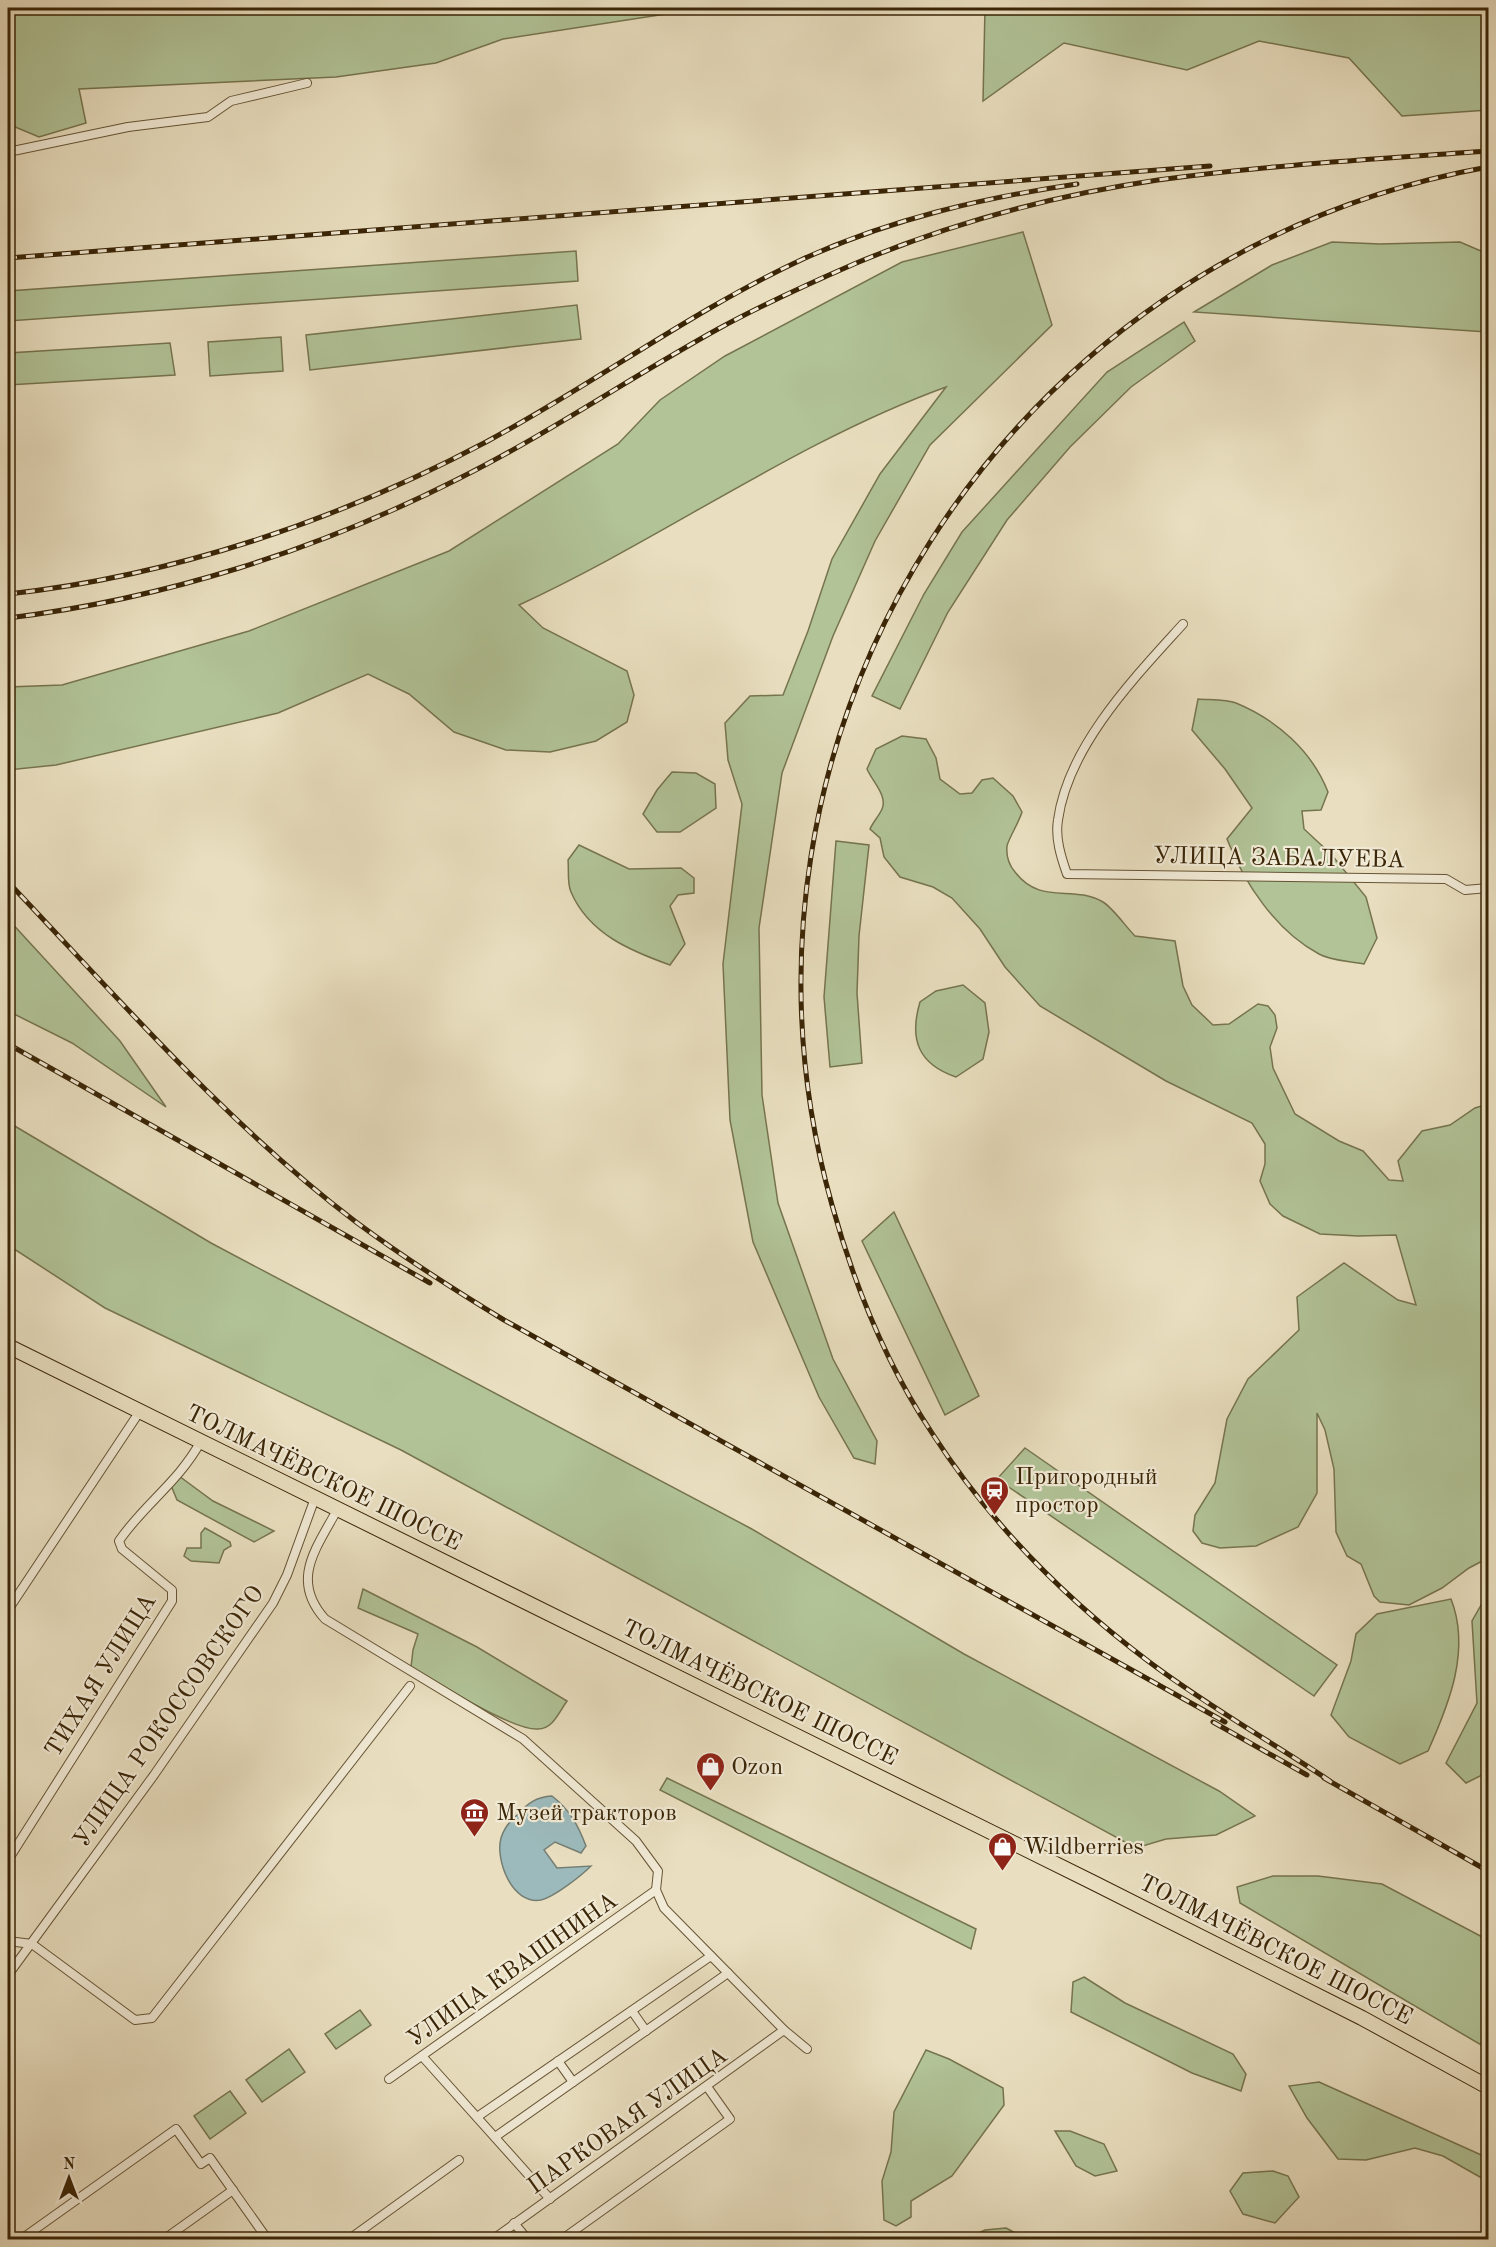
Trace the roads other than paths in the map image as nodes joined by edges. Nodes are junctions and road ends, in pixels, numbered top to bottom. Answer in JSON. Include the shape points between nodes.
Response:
{"nodes":[{"id":1,"x":307,"y":83,"type":"dead end"},
{"id":2,"x":8,"y":152,"type":"edge"},
{"id":3,"x":1183,"y":624,"type":"dead end"},
{"id":4,"x":1488,"y":888,"type":"edge"},
{"id":5,"x":8,"y":1346,"type":"edge"},
{"id":6,"x":140,"y":1411,"type":"junction"},
{"id":7,"x":201,"y":1441,"type":"junction"},
{"id":8,"x":315,"y":1498,"type":"junction"},
{"id":9,"x":337,"y":1510,"type":"junction"},
{"id":10,"x":8,"y":1610,"type":"edge"},
{"id":11,"x":410,"y":1686,"type":"dead end"},
{"id":12,"x":8,"y":1860,"type":"edge"},
{"id":13,"x":656,"y":1890,"type":"junction"},
{"id":14,"x":8,"y":1941,"type":"edge"},
{"id":15,"x":32,"y":1944,"type":"junction"},
{"id":16,"x":711,"y":1956,"type":"junction"},
{"id":17,"x":728,"y":1973,"type":"junction"},
{"id":18,"x":8,"y":1975,"type":"edge"},
{"id":19,"x":632,"y":2011,"type":"junction"},
{"id":20,"x":784,"y":2030,"type":"junction"},
{"id":21,"x":646,"y":2031,"type":"junction"},
{"id":22,"x":807,"y":2049,"type":"dead end"},
{"id":23,"x":422,"y":2056,"type":"junction"},
{"id":24,"x":558,"y":2061,"type":"junction"},
{"id":25,"x":390,"y":2079,"type":"dead end"},
{"id":26,"x":573,"y":2082,"type":"junction"},
{"id":27,"x":1488,"y":2087,"type":"edge"},
{"id":28,"x":708,"y":2088,"type":"junction"},
{"id":29,"x":477,"y":2117,"type":"junction"},
{"id":30,"x":495,"y":2137,"type":"junction"},
{"id":31,"x":459,"y":2160,"type":"dead end"},
{"id":32,"x":233,"y":2190,"type":"junction"},
{"id":33,"x":550,"y":2199,"type":"junction"},
{"id":34,"x":514,"y":2223,"type":"junction"},
{"id":35,"x":20,"y":2240,"type":"edge"},
{"id":36,"x":163,"y":2240,"type":"edge"},
{"id":37,"x":268,"y":2240,"type":"edge"},
{"id":38,"x":348,"y":2240,"type":"edge"},
{"id":39,"x":492,"y":2240,"type":"edge"},
{"id":40,"x":528,"y":2240,"type":"edge"},
{"id":41,"x":561,"y":2240,"type":"edge"}],
"edges":[{"from":1,"to":2,"type":"street","via":[[231,101],[208,117],[128,127]]},
{"from":3,"to":4,"type":"street","name":"УЛИЦА ЗАБАЛУЕВА","via":[[1137,675],[1084,747],[1057,821],[1059,853],[1067,874],[1446,879],[1465,890]]},
{"from":5,"to":6,"type":"main road","name":"ТОЛМАЧЁВСКОЕ ШОССЕ"},
{"from":6,"to":7,"type":"main road","name":"ТОЛМАЧЁВСКОЕ ШОССЕ"},
{"from":6,"to":10,"type":"street"},
{"from":7,"to":8,"type":"main road","name":"ТОЛМАЧЁВСКОЕ ШОССЕ"},
{"from":7,"to":12,"type":"street","name":"ТИХАЯ УЛИЦА","via":[[192,1459],[119,1541],[122,1549],[172,1590],[172,1601]]},
{"from":8,"to":9,"type":"main road","name":"ТОЛМАЧЁВСКОЕ ШОССЕ"},
{"from":8,"to":15,"type":"street","name":"УЛИЦА РОКОССОВСКОГО","via":[[273,1603]]},
{"from":9,"to":13,"type":"street","via":[[310,1561],[306,1583],[312,1605],[325,1619],[523,1739],[636,1841],[658,1871]]},
{"from":9,"to":27,"type":"main road","name":"ТОЛМАЧЁВСКОЕ ШОССЕ","via":[[1094,1883],[1362,2018]]},
{"from":11,"to":15,"type":"street","via":[[152,2018],[135,2019],[126,2014]]},
{"from":13,"to":16,"type":"street","via":[[664,1908]]},
{"from":13,"to":23,"type":"street","name":"УЛИЦА КВАШНИНА"},
{"from":14,"to":15,"type":"street"},
{"from":15,"to":18,"type":"street","name":"УЛИЦА РОКОССОВСКОГО"},
{"from":16,"to":17,"type":"street"},
{"from":16,"to":19,"type":"street"},
{"from":17,"to":20,"type":"street"},
{"from":17,"to":21,"type":"street"},
{"from":19,"to":21,"type":"street"},
{"from":19,"to":24,"type":"street"},
{"from":20,"to":22,"type":"street"},
{"from":20,"to":28,"type":"street","name":"ПАРКОВАЯ УЛИЦА"},
{"from":21,"to":26,"type":"street"},
{"from":23,"to":25,"type":"street","name":"УЛИЦА КВАШНИНА"},
{"from":23,"to":29,"type":"street"},
{"from":24,"to":26,"type":"street"},
{"from":24,"to":29,"type":"street"},
{"from":26,"to":30,"type":"street"},
{"from":28,"to":33,"type":"street","name":"ПАРКОВАЯ УЛИЦА"},
{"from":28,"to":41,"type":"street","via":[[730,2119]]},
{"from":29,"to":30,"type":"street"},
{"from":30,"to":33,"type":"street"},
{"from":31,"to":38,"type":"street"},
{"from":32,"to":35,"type":"street","via":[[210,2158],[201,2164],[176,2129]]},
{"from":32,"to":36,"type":"street"},
{"from":32,"to":37,"type":"street"},
{"from":33,"to":34,"type":"street","name":"ПАРКОВАЯ УЛИЦА"},
{"from":34,"to":39,"type":"street","name":"ПАРКОВАЯ УЛИЦА"},
{"from":34,"to":40,"type":"street"}]}
